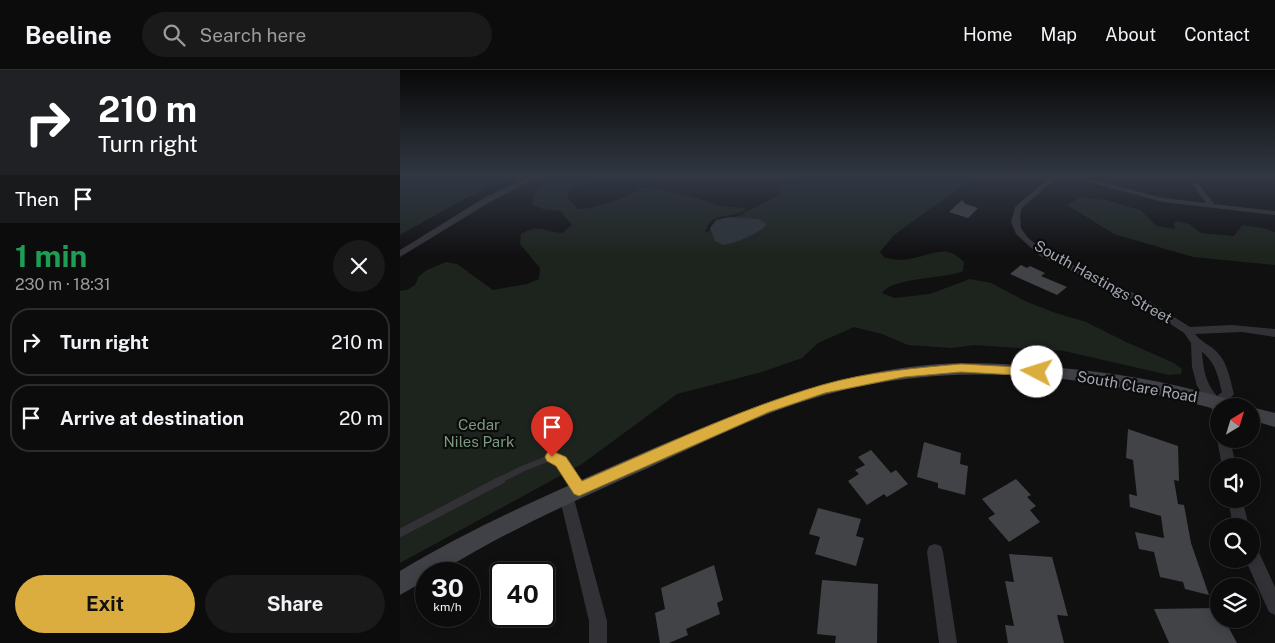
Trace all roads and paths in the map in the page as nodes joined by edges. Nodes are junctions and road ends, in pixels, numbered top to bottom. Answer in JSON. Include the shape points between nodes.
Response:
{"nodes":[{"id":1,"x":483,"y":203,"type":"edge"},
{"id":2,"x":1024,"y":203,"type":"edge"},
{"id":3,"x":1183,"y":203,"type":"edge"},
{"id":4,"x":1210,"y":203,"type":"edge"},
{"id":5,"x":1213,"y":207,"type":"junction"},
{"id":6,"x":1275,"y":213,"type":"edge"},
{"id":7,"x":400,"y":254,"type":"edge"},
{"id":8,"x":1188,"y":331,"type":"junction"},
{"id":9,"x":1275,"y":333,"type":"edge"},
{"id":10,"x":1196,"y":343,"type":"junction"},
{"id":11,"x":1213,"y":398,"type":"edge"},
{"id":12,"x":1226,"y":398,"type":"edge"},
{"id":13,"x":1210,"y":403,"type":"edge"},
{"id":14,"x":1260,"y":416,"type":"edge"},
{"id":15,"x":1275,"y":420,"type":"edge"},
{"id":16,"x":573,"y":492,"type":"junction"},
{"id":17,"x":400,"y":532,"type":"edge"},
{"id":18,"x":935,"y":552,"type":"dead end"},
{"id":19,"x":1257,"y":568,"type":"edge"},
{"id":20,"x":400,"y":584,"type":"edge"},
{"id":21,"x":1275,"y":606,"type":"edge"},
{"id":22,"x":598,"y":643,"type":"edge"},
{"id":23,"x":948,"y":643,"type":"edge"}],
"edges":[{"from":1,"to":7,"type":"street"},
{"from":2,"to":8,"type":"street","name":"South Hastings Street","via":[[1015,213],[1014,222],[1022,236],[1043,254],[1139,300]]},
{"from":3,"to":5,"type":"street"},
{"from":4,"to":5,"type":"street"},
{"from":5,"to":6,"type":"street"},
{"from":8,"to":9,"type":"street","via":[[1250,328]]},
{"from":8,"to":10,"type":"street","name":"South Hastings Street"},
{"from":10,"to":11,"type":"street","name":"South Hastings Street","via":[[1195,352],[1205,389]]},
{"from":10,"to":12,"type":"street","name":"South Hastings Street","via":[[1213,355],[1221,367],[1228,394]]},
{"from":13,"to":16,"type":"street","name":"South Clare Road","via":[[1193,396],[1058,374],[961,368],[904,373],[824,389],[764,408]]},
{"from":14,"to":15,"type":"street"},
{"from":16,"to":17,"type":"lane","via":[[561,462],[552,457],[539,460]]},
{"from":16,"to":20,"type":"street","name":"South Clare Road","via":[[475,539]]},
{"from":16,"to":22,"type":"street","via":[[598,621]]},
{"from":18,"to":23,"type":"street"},
{"from":19,"to":21,"type":"street"}]}
